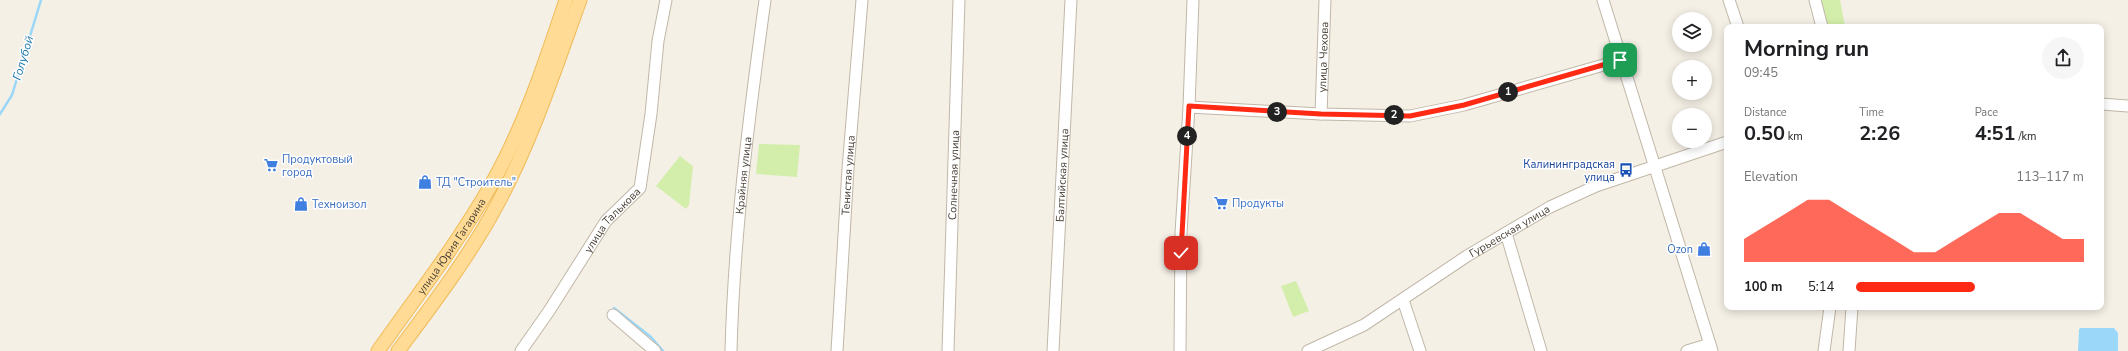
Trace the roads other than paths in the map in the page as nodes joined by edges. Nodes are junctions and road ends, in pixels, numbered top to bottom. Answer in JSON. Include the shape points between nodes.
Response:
{"nodes":[{"id":1,"x":566,"y":0,"type":"edge"},
{"id":2,"x":580,"y":0,"type":"edge"},
{"id":3,"x":666,"y":0,"type":"edge"},
{"id":4,"x":765,"y":0,"type":"edge"},
{"id":5,"x":862,"y":0,"type":"edge"},
{"id":6,"x":959,"y":0,"type":"edge"},
{"id":7,"x":1071,"y":0,"type":"edge"},
{"id":8,"x":1193,"y":0,"type":"edge"},
{"id":9,"x":1325,"y":0,"type":"edge"},
{"id":10,"x":1603,"y":0,"type":"edge"},
{"id":11,"x":1730,"y":0,"type":"edge"},
{"id":12,"x":1815,"y":0,"type":"edge"},
{"id":13,"x":1737,"y":24,"type":"edge"},
{"id":14,"x":1821,"y":24,"type":"edge"},
{"id":15,"x":1620,"y":60,"type":"junction"},
{"id":16,"x":2104,"y":104,"type":"edge"},
{"id":17,"x":1189,"y":106,"type":"junction"},
{"id":18,"x":2128,"y":106,"type":"edge"},
{"id":19,"x":1321,"y":114,"type":"junction"},
{"id":20,"x":1724,"y":143,"type":"edge"},
{"id":21,"x":1656,"y":165,"type":"junction"},
{"id":22,"x":1506,"y":233,"type":"junction"},
{"id":23,"x":1403,"y":300,"type":"junction"},
{"id":24,"x":1830,"y":310,"type":"edge"},
{"id":25,"x":1852,"y":310,"type":"edge"},
{"id":26,"x":613,"y":315,"type":"dead end"},
{"id":27,"x":1711,"y":348,"type":"edge"},
{"id":28,"x":378,"y":351,"type":"edge"},
{"id":29,"x":398,"y":351,"type":"edge"},
{"id":30,"x":521,"y":351,"type":"edge"},
{"id":31,"x":655,"y":351,"type":"edge"},
{"id":32,"x":731,"y":351,"type":"edge"},
{"id":33,"x":837,"y":351,"type":"edge"},
{"id":34,"x":948,"y":351,"type":"edge"},
{"id":35,"x":1053,"y":351,"type":"edge"},
{"id":36,"x":1180,"y":351,"type":"edge"},
{"id":37,"x":1308,"y":351,"type":"edge"},
{"id":38,"x":1420,"y":351,"type":"edge"},
{"id":39,"x":1541,"y":351,"type":"edge"},
{"id":40,"x":1687,"y":351,"type":"edge"},
{"id":41,"x":1824,"y":351,"type":"edge"},
{"id":42,"x":1849,"y":351,"type":"edge"}],
"edges":[{"from":1,"to":28,"type":"main road","name":"улица Юрия Гагарина","via":[[539,80],[491,184],[469,221]]},
{"from":2,"to":29,"type":"main road","name":"улица Юрия Гагарина","via":[[537,119],[497,205],[459,267]]},
{"from":3,"to":30,"type":"street","name":"улица Талькова","via":[[658,41],[640,188],[606,221]]},
{"from":4,"to":32,"type":"street","name":"Крайняя улица","via":[[749,118]]},
{"from":5,"to":33,"type":"street","name":"Тенистая улица"},
{"from":6,"to":34,"type":"street","name":"Солнечная улица"},
{"from":7,"to":35,"type":"street","name":"Балтийская улица"},
{"from":8,"to":17,"type":"street"},
{"from":9,"to":19,"type":"street","name":"улица Чехова"},
{"from":10,"to":15,"type":"street"},
{"from":11,"to":13,"type":"street"},
{"from":12,"to":14,"type":"street"},
{"from":15,"to":19,"type":"street","via":[[1464,105],[1410,116]]},
{"from":15,"to":21,"type":"street"},
{"from":16,"to":18,"type":"street"},
{"from":17,"to":19,"type":"street"},
{"from":17,"to":36,"type":"street","via":[[1182,233]]},
{"from":20,"to":21,"type":"street","name":"Гурьевская улица"},
{"from":21,"to":22,"type":"street","name":"Гурьевская улица","via":[[1596,186],[1550,207]]},
{"from":21,"to":27,"type":"street"},
{"from":22,"to":23,"type":"street","name":"Гурьевская улица","via":[[1466,256]]},
{"from":22,"to":39,"type":"street"},
{"from":23,"to":37,"type":"street","name":"Гурьевская улица","via":[[1364,325]]},
{"from":23,"to":38,"type":"street"},
{"from":24,"to":41,"type":"street"},
{"from":25,"to":42,"type":"street"},
{"from":26,"to":31,"type":"street"},
{"from":27,"to":40,"type":"street"}]}
